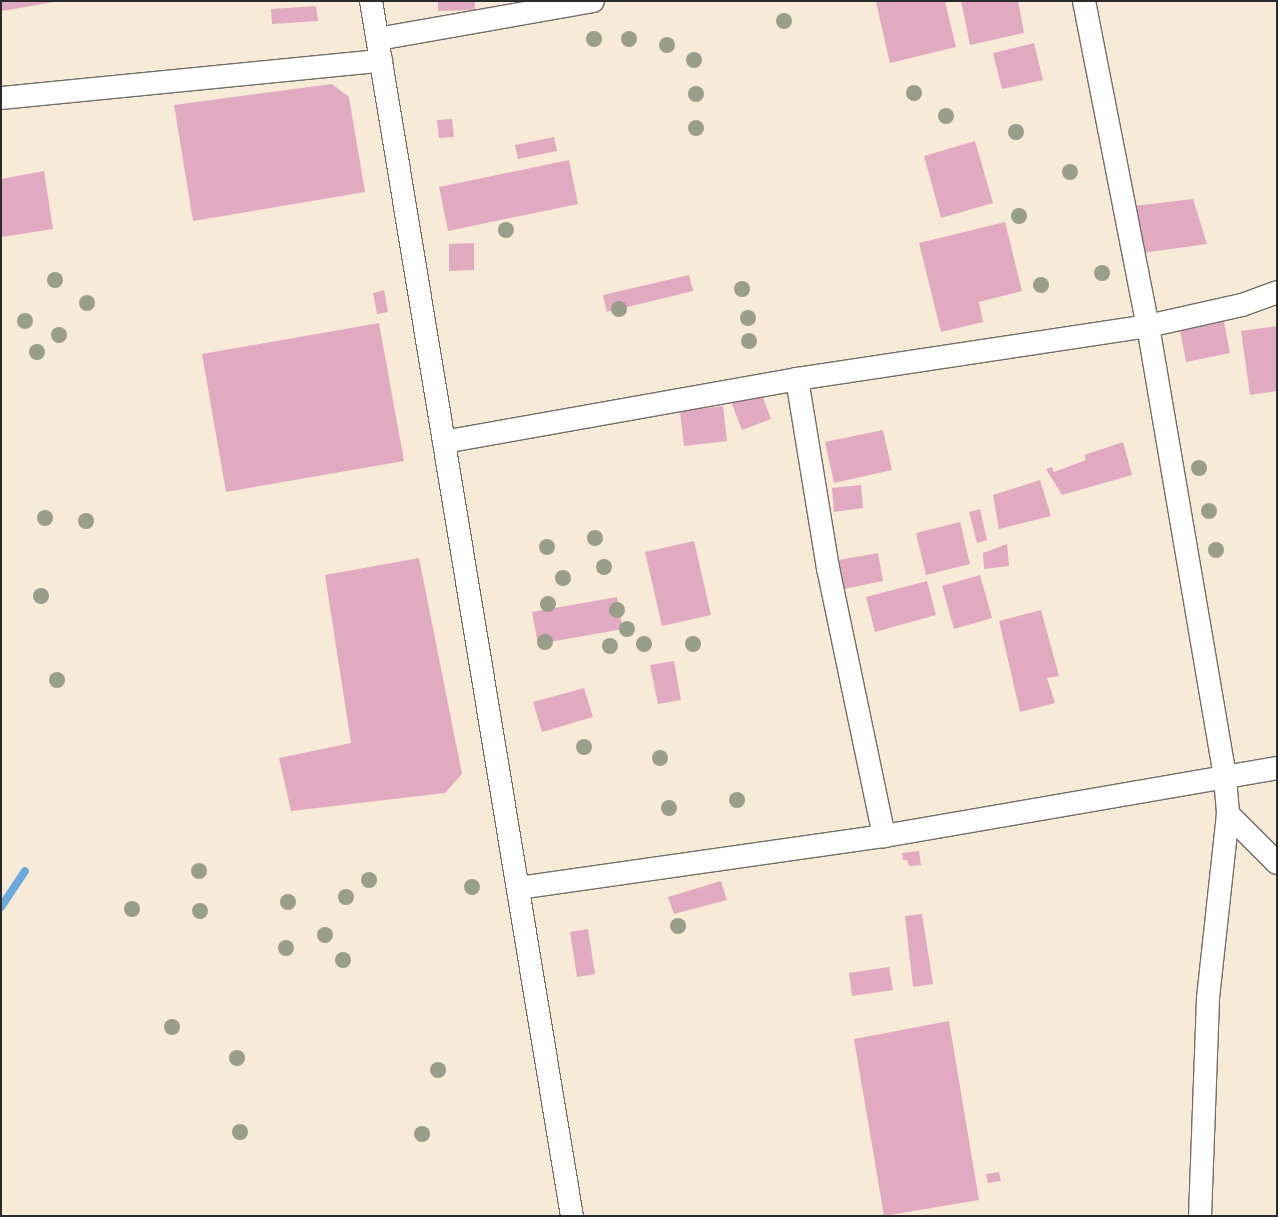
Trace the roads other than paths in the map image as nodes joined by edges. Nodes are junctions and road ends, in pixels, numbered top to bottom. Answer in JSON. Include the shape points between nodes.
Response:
{"nodes":[{"id":1,"x":371,"y":1,"type":"edge"},
{"id":2,"x":593,"y":1,"type":"edge"},
{"id":3,"x":1084,"y":1,"type":"edge"},
{"id":4,"x":378,"y":39,"type":"junction"},
{"id":5,"x":381,"y":61,"type":"junction"},
{"id":6,"x":1,"y":98,"type":"edge"},
{"id":7,"x":1277,"y":292,"type":"edge"},
{"id":8,"x":1148,"y":326,"type":"junction"},
{"id":9,"x":797,"y":379,"type":"junction"},
{"id":10,"x":444,"y":442,"type":"junction"},
{"id":11,"x":1277,"y":768,"type":"edge"},
{"id":12,"x":1226,"y":778,"type":"junction"},
{"id":13,"x":1228,"y":814,"type":"junction"},
{"id":14,"x":884,"y":836,"type":"junction"},
{"id":15,"x":1277,"y":863,"type":"edge"},
{"id":16,"x":518,"y":888,"type":"junction"},
{"id":17,"x":572,"y":1216,"type":"edge"},
{"id":18,"x":1200,"y":1216,"type":"edge"}],
"edges":[{"from":1,"to":4,"type":"street"},
{"from":2,"to":4,"type":"street"},
{"from":3,"to":8,"type":"street"},
{"from":4,"to":5,"type":"street"},
{"from":5,"to":6,"type":"street"},
{"from":5,"to":10,"type":"street"},
{"from":7,"to":8,"type":"street","via":[[1242,305]]},
{"from":8,"to":9,"type":"street"},
{"from":8,"to":12,"type":"street"},
{"from":9,"to":10,"type":"street"},
{"from":9,"to":14,"type":"street","via":[[828,568]]},
{"from":10,"to":16,"type":"street"},
{"from":11,"to":12,"type":"street"},
{"from":12,"to":13,"type":"street"},
{"from":12,"to":14,"type":"street"},
{"from":13,"to":15,"type":"street"},
{"from":13,"to":18,"type":"street","via":[[1208,999]]},
{"from":14,"to":16,"type":"street"},
{"from":16,"to":17,"type":"street"}]}
